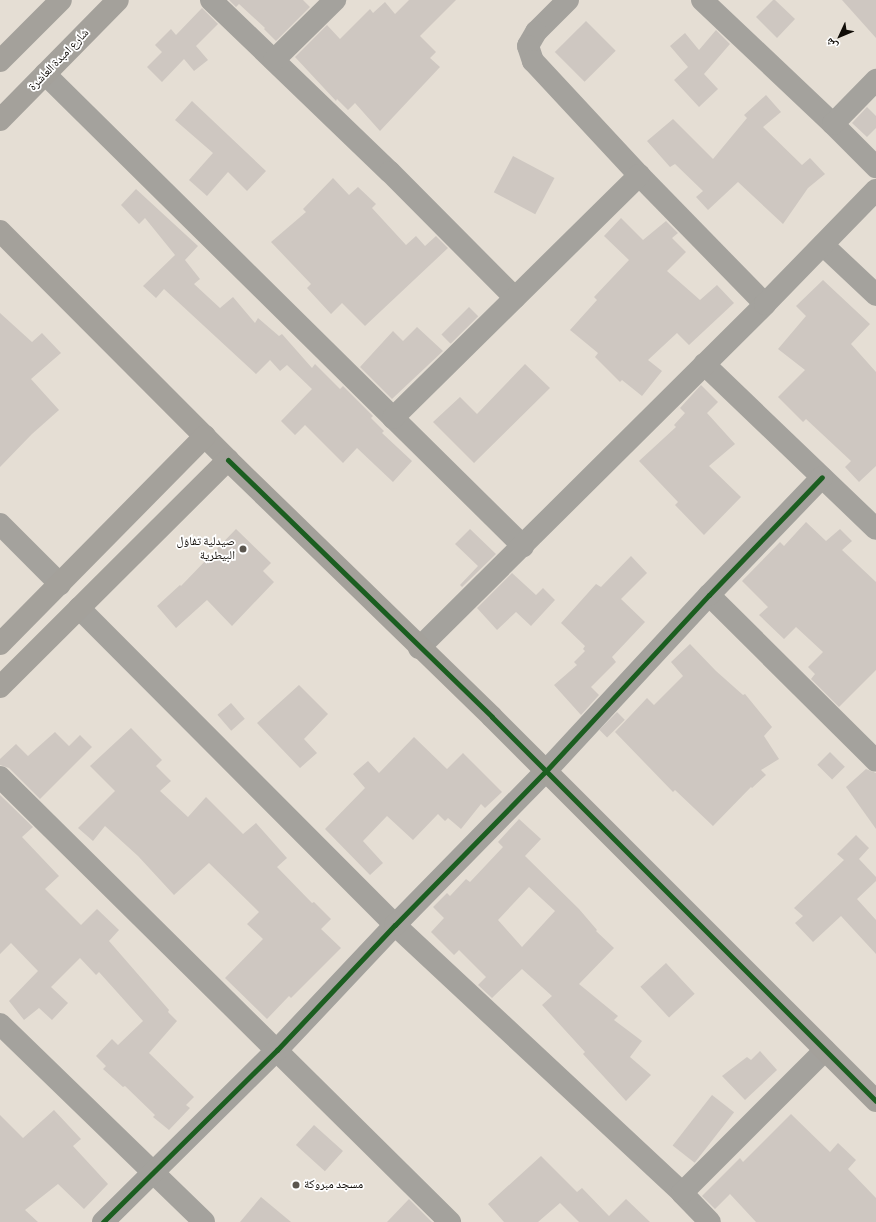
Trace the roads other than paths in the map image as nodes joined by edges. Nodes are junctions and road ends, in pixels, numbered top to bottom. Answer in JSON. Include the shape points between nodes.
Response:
{"nodes":[{"id":1,"x":61,"y":0,"type":"edge"},
{"id":2,"x":118,"y":0,"type":"edge"},
{"id":3,"x":212,"y":0,"type":"edge"},
{"id":4,"x":335,"y":0,"type":"edge"},
{"id":5,"x":568,"y":0,"type":"edge"},
{"id":6,"x":702,"y":0,"type":"edge"},
{"id":7,"x":274,"y":60,"type":"junction"},
{"id":8,"x":0,"y":61,"type":"edge"},
{"id":9,"x":45,"y":74,"type":"junction"},
{"id":10,"x":876,"y":80,"type":"edge"},
{"id":11,"x":0,"y":120,"type":"edge"},
{"id":12,"x":833,"y":124,"type":"junction"},
{"id":13,"x":876,"y":167,"type":"edge"},
{"id":14,"x":639,"y":175,"type":"junction"},
{"id":15,"x":876,"y":190,"type":"edge"},
{"id":16,"x":0,"y":231,"type":"edge"},
{"id":17,"x":823,"y":245,"type":"junction"},
{"id":18,"x":876,"y":295,"type":"edge"},
{"id":19,"x":515,"y":298,"type":"junction"},
{"id":20,"x":765,"y":304,"type":"junction"},
{"id":21,"x":704,"y":364,"type":"junction"},
{"id":22,"x":394,"y":418,"type":"junction"},
{"id":23,"x":205,"y":436,"type":"junction"},
{"id":24,"x":228,"y":460,"type":"junction"},
{"id":25,"x":822,"y":478,"type":"junction"},
{"id":26,"x":0,"y":524,"type":"edge"},
{"id":27,"x":876,"y":529,"type":"edge"},
{"id":28,"x":523,"y":546,"type":"junction"},
{"id":29,"x":60,"y":584,"type":"junction"},
{"id":30,"x":709,"y":595,"type":"junction"},
{"id":31,"x":80,"y":608,"type":"junction"},
{"id":32,"x":0,"y":644,"type":"edge"},
{"id":33,"x":419,"y":648,"type":"junction"},
{"id":34,"x":0,"y":687,"type":"edge"},
{"id":35,"x":876,"y":761,"type":"edge"},
{"id":36,"x":545,"y":772,"type":"junction"},
{"id":37,"x":0,"y":777,"type":"edge"},
{"id":38,"x":395,"y":925,"type":"junction"},
{"id":39,"x":0,"y":1024,"type":"edge"},
{"id":40,"x":277,"y":1050,"type":"junction"},
{"id":41,"x":825,"y":1050,"type":"junction"},
{"id":42,"x":876,"y":1101,"type":"edge"},
{"id":43,"x":155,"y":1172,"type":"junction"},
{"id":44,"x":682,"y":1193,"type":"junction"},
{"id":45,"x":103,"y":1222,"type":"edge"},
{"id":46,"x":204,"y":1222,"type":"edge"},
{"id":47,"x":450,"y":1222,"type":"edge"},
{"id":48,"x":710,"y":1222,"type":"edge"}],
"edges":[{"from":1,"to":8,"type":"main road"},
{"from":2,"to":9,"type":"main road","name":"شارع امبدة العاشرة"},
{"from":3,"to":7,"type":"street"},
{"from":4,"to":7,"type":"street"},
{"from":5,"to":14,"type":"street","via":[[536,32],[528,46],[533,60]]},
{"from":6,"to":12,"type":"street"},
{"from":7,"to":19,"type":"street"},
{"from":9,"to":11,"type":"main road","name":"شارع امبدة العاشرة"},
{"from":9,"to":22,"type":"street"},
{"from":10,"to":12,"type":"street"},
{"from":12,"to":13,"type":"street"},
{"from":14,"to":19,"type":"street"},
{"from":14,"to":20,"type":"street"},
{"from":15,"to":17,"type":"street"},
{"from":16,"to":23,"type":"main road"},
{"from":17,"to":18,"type":"street"},
{"from":17,"to":20,"type":"street"},
{"from":19,"to":22,"type":"street"},
{"from":20,"to":21,"type":"street"},
{"from":21,"to":25,"type":"street"},
{"from":21,"to":28,"type":"street"},
{"from":22,"to":28,"type":"street"},
{"from":23,"to":24,"type":"main road"},
{"from":23,"to":29,"type":"main road"},
{"from":24,"to":31,"type":"main road"},
{"from":24,"to":33,"type":"main road"},
{"from":25,"to":27,"type":"street"},
{"from":25,"to":30,"type":"street"},
{"from":26,"to":29,"type":"street"},
{"from":28,"to":33,"type":"street"},
{"from":29,"to":32,"type":"main road"},
{"from":30,"to":35,"type":"street"},
{"from":30,"to":36,"type":"street"},
{"from":31,"to":34,"type":"main road"},
{"from":31,"to":38,"type":"street"},
{"from":33,"to":36,"type":"main road"},
{"from":36,"to":38,"type":"street"},
{"from":36,"to":41,"type":"main road"},
{"from":37,"to":40,"type":"street"},
{"from":38,"to":40,"type":"street"},
{"from":38,"to":44,"type":"street"},
{"from":39,"to":43,"type":"street"},
{"from":40,"to":43,"type":"street"},
{"from":40,"to":47,"type":"street"},
{"from":41,"to":42,"type":"main road"},
{"from":41,"to":44,"type":"street"},
{"from":43,"to":45,"type":"street"},
{"from":43,"to":46,"type":"street"},
{"from":44,"to":48,"type":"street"}]}
